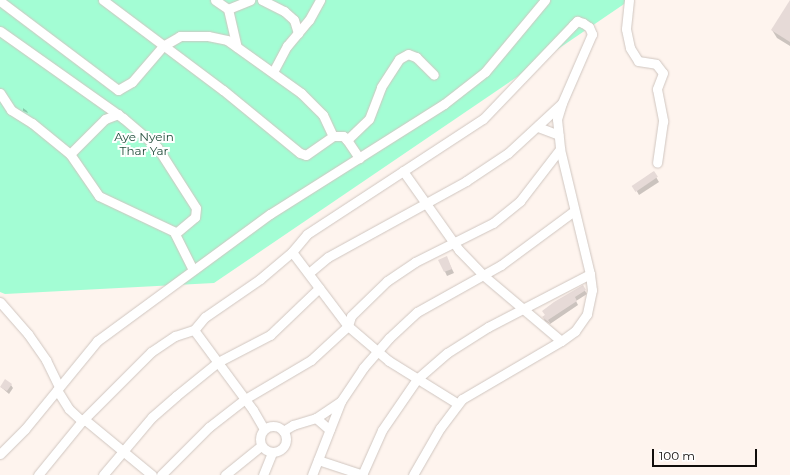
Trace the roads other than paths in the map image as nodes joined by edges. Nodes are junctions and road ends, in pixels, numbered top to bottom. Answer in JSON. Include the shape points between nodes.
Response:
{"nodes":[{"id":1,"x":103,"y":0,"type":"edge"},
{"id":2,"x":215,"y":0,"type":"edge"},
{"id":3,"x":250,"y":0,"type":"edge"},
{"id":4,"x":262,"y":0,"type":"edge"},
{"id":5,"x":320,"y":0,"type":"edge"},
{"id":6,"x":545,"y":0,"type":"edge"},
{"id":7,"x":629,"y":0,"type":"edge"},
{"id":8,"x":0,"y":1,"type":"edge"},
{"id":9,"x":228,"y":9,"type":"junction"},
{"id":10,"x":0,"y":31,"type":"edge"},
{"id":11,"x":298,"y":33,"type":"junction"},
{"id":12,"x":163,"y":46,"type":"junction"},
{"id":13,"x":237,"y":47,"type":"junction"},
{"id":14,"x":273,"y":72,"type":"junction"},
{"id":15,"x":434,"y":75,"type":"dead end"},
{"id":16,"x":0,"y":93,"type":"edge"},
{"id":17,"x":562,"y":103,"type":"junction"},
{"id":18,"x":118,"y":114,"type":"junction"},
{"id":19,"x":538,"y":127,"type":"junction"},
{"id":20,"x":559,"y":135,"type":"junction"},
{"id":21,"x":333,"y":136,"type":"junction"},
{"id":22,"x":347,"y":140,"type":"junction"},
{"id":23,"x":560,"y":150,"type":"junction"},
{"id":24,"x":70,"y":154,"type":"junction"},
{"id":25,"x":359,"y":158,"type":"junction"},
{"id":26,"x":657,"y":164,"type":"dead end"},
{"id":27,"x":403,"y":171,"type":"junction"},
{"id":28,"x":426,"y":201,"type":"junction"},
{"id":29,"x":574,"y":211,"type":"junction"},
{"id":30,"x":175,"y":232,"type":"junction"},
{"id":31,"x":453,"y":242,"type":"junction"},
{"id":32,"x":292,"y":252,"type":"junction"},
{"id":33,"x":193,"y":270,"type":"junction"},
{"id":34,"x":310,"y":272,"type":"junction"},
{"id":35,"x":590,"y":274,"type":"junction"},
{"id":36,"x":483,"y":275,"type":"junction"},
{"id":37,"x":319,"y":288,"type":"junction"},
{"id":38,"x":0,"y":302,"type":"edge"},
{"id":39,"x":524,"y":310,"type":"junction"},
{"id":40,"x":348,"y":326,"type":"junction"},
{"id":41,"x":194,"y":330,"type":"junction"},
{"id":42,"x":561,"y":341,"type":"junction"},
{"id":43,"x":377,"y":351,"type":"junction"},
{"id":44,"x":218,"y":362,"type":"junction"},
{"id":45,"x":417,"y":379,"type":"junction"},
{"id":46,"x":58,"y":388,"type":"junction"},
{"id":47,"x":245,"y":399,"type":"junction"},
{"id":48,"x":341,"y":401,"type":"junction"},
{"id":49,"x":458,"y":404,"type":"junction"},
{"id":50,"x":316,"y":418,"type":"junction"},
{"id":51,"x":83,"y":420,"type":"junction"},
{"id":52,"x":264,"y":429,"type":"junction"},
{"id":53,"x":330,"y":430,"type":"junction"},
{"id":54,"x":283,"y":431,"type":"junction"},
{"id":55,"x":261,"y":446,"type":"junction"},
{"id":56,"x":124,"y":451,"type":"junction"},
{"id":57,"x":272,"y":453,"type":"junction"},
{"id":58,"x":0,"y":454,"type":"edge"},
{"id":59,"x":318,"y":460,"type":"junction"},
{"id":60,"x":38,"y":475,"type":"edge"},
{"id":61,"x":103,"y":475,"type":"edge"},
{"id":62,"x":152,"y":475,"type":"edge"},
{"id":63,"x":161,"y":475,"type":"edge"},
{"id":64,"x":225,"y":475,"type":"edge"},
{"id":65,"x":263,"y":475,"type":"edge"},
{"id":66,"x":312,"y":475,"type":"edge"},
{"id":67,"x":362,"y":475,"type":"edge"},
{"id":68,"x":413,"y":475,"type":"edge"}],
"edges":[{"from":1,"to":12,"type":"street"},
{"from":2,"to":9,"type":"street"},
{"from":3,"to":9,"type":"street"},
{"from":4,"to":11,"type":"street","via":[[284,11],[294,20]]},
{"from":5,"to":11,"type":"street"},
{"from":6,"to":25,"type":"street","via":[[484,72],[444,104]]},
{"from":7,"to":26,"type":"street","via":[[626,29],[630,48],[638,61],[656,64],[663,73],[657,89],[663,121]]},
{"from":8,"to":12,"type":"street","via":[[118,90],[132,82]]},
{"from":9,"to":13,"type":"street"},
{"from":10,"to":18,"type":"street"},
{"from":11,"to":14,"type":"street"},
{"from":12,"to":13,"type":"street","via":[[180,36],[191,35],[227,40]]},
{"from":12,"to":21,"type":"street","via":[[300,153],[306,155]]},
{"from":13,"to":14,"type":"street"},
{"from":14,"to":21,"type":"street","via":[[301,93],[323,115]]},
{"from":15,"to":22,"type":"street","via":[[416,57],[408,54],[398,59],[381,87],[369,119]]},
{"from":16,"to":24,"type":"street","via":[[11,110],[32,123]]},
{"from":17,"to":19,"type":"street"},
{"from":17,"to":20,"type":"street","via":[[558,118]]},
{"from":17,"to":27,"type":"street","via":[[592,34],[589,27],[577,21],[483,119]]},
{"from":18,"to":24,"type":"street","via":[[105,119]]},
{"from":18,"to":30,"type":"street","via":[[153,142],[196,208],[195,216]]},
{"from":19,"to":20,"type":"street"},
{"from":19,"to":28,"type":"street","via":[[508,153],[466,181]]},
{"from":20,"to":23,"type":"street"},
{"from":21,"to":22,"type":"street","via":[[343,136]]},
{"from":22,"to":25,"type":"street"},
{"from":23,"to":29,"type":"street"},
{"from":23,"to":31,"type":"street","via":[[520,201],[493,223]]},
{"from":24,"to":30,"type":"street","via":[[99,196]]},
{"from":25,"to":33,"type":"street","via":[[270,214]]},
{"from":27,"to":28,"type":"street"},
{"from":27,"to":32,"type":"street","via":[[308,234]]},
{"from":28,"to":31,"type":"street"},
{"from":28,"to":34,"type":"street","via":[[328,257]]},
{"from":29,"to":35,"type":"street"},
{"from":29,"to":36,"type":"street","via":[[520,253]]},
{"from":30,"to":33,"type":"street"},
{"from":31,"to":36,"type":"street"},
{"from":31,"to":40,"type":"street","via":[[415,262],[387,282],[351,316]]},
{"from":32,"to":34,"type":"street"},
{"from":32,"to":41,"type":"street","via":[[260,279],[205,317]]},
{"from":33,"to":46,"type":"street","via":[[97,341]]},
{"from":34,"to":37,"type":"street"},
{"from":35,"to":39,"type":"street"},
{"from":35,"to":42,"type":"street","via":[[592,290],[587,314],[575,331]]},
{"from":36,"to":39,"type":"street"},
{"from":36,"to":43,"type":"street","via":[[417,312]]},
{"from":37,"to":40,"type":"street"},
{"from":37,"to":44,"type":"street","via":[[270,335]]},
{"from":38,"to":46,"type":"street","via":[[28,334],[46,360]]},
{"from":39,"to":42,"type":"street"},
{"from":39,"to":45,"type":"street","via":[[488,327],[447,353]]},
{"from":40,"to":43,"type":"street"},
{"from":40,"to":47,"type":"street","via":[[311,360]]},
{"from":41,"to":44,"type":"street"},
{"from":41,"to":51,"type":"street","via":[[174,336],[151,352]]},
{"from":42,"to":49,"type":"street","via":[[474,390]]},
{"from":43,"to":45,"type":"street"},
{"from":43,"to":48,"type":"street"},
{"from":44,"to":47,"type":"street"},
{"from":44,"to":56,"type":"street","via":[[152,417]]},
{"from":45,"to":49,"type":"street"},
{"from":45,"to":67,"type":"street","via":[[382,430]]},
{"from":46,"to":51,"type":"street","via":[[69,409]]},
{"from":46,"to":58,"type":"street"},
{"from":47,"to":52,"type":"street"},
{"from":47,"to":63,"type":"street","via":[[208,427]]},
{"from":48,"to":50,"type":"street"},
{"from":48,"to":53,"type":"street"},
{"from":49,"to":68,"type":"street","via":[[440,428]]},
{"from":50,"to":53,"type":"street"},
{"from":50,"to":54,"type":"street"},
{"from":51,"to":56,"type":"street"},
{"from":51,"to":60,"type":"street"},
{"from":52,"to":54,"type":"street","via":[[277,427]]},
{"from":52,"to":55,"type":"street","via":[[261,434]]},
{"from":53,"to":59,"type":"street"},
{"from":54,"to":57,"type":"street","via":[[286,436],[283,448]]},
{"from":55,"to":57,"type":"street"},
{"from":55,"to":64,"type":"street"},
{"from":56,"to":61,"type":"street"},
{"from":56,"to":62,"type":"street"},
{"from":57,"to":65,"type":"street"},
{"from":59,"to":66,"type":"street"},
{"from":59,"to":67,"type":"street"}]}
